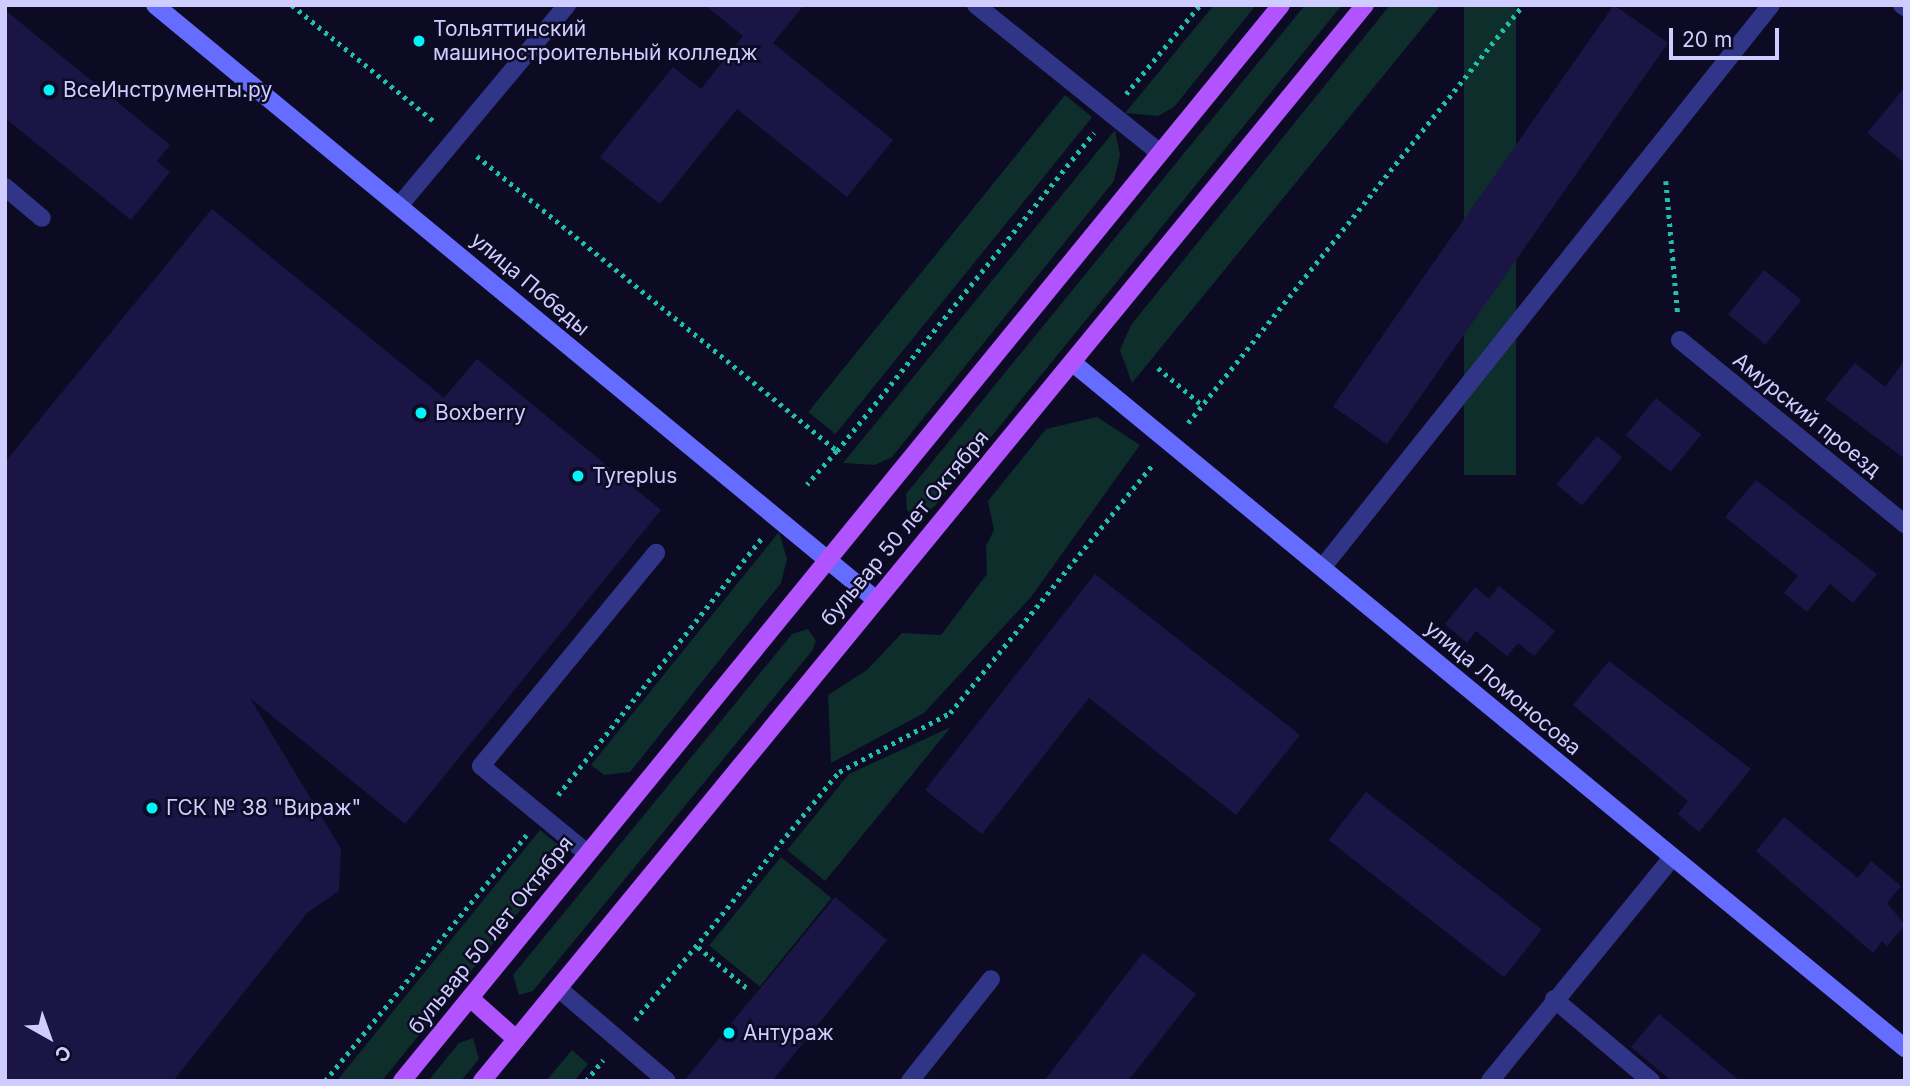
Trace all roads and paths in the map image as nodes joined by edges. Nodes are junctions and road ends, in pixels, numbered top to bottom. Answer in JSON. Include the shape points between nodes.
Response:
{"nodes":[{"id":1,"x":155,"y":5,"type":"edge"},
{"id":2,"x":292,"y":5,"type":"edge"},
{"id":3,"x":567,"y":5,"type":"edge"},
{"id":4,"x":976,"y":5,"type":"edge"},
{"id":5,"x":1200,"y":5,"type":"edge"},
{"id":6,"x":1281,"y":5,"type":"edge"},
{"id":7,"x":1365,"y":5,"type":"edge"},
{"id":8,"x":1523,"y":5,"type":"edge"},
{"id":9,"x":1771,"y":5,"type":"edge"},
{"id":10,"x":1110,"y":114,"type":"junction"},
{"id":11,"x":455,"y":138,"type":"junction"},
{"id":12,"x":1663,"y":142,"type":"junction"},
{"id":13,"x":1160,"y":153,"type":"junction"},
{"id":14,"x":5,"y":187,"type":"edge"},
{"id":15,"x":399,"y":206,"type":"junction"},
{"id":16,"x":42,"y":218,"type":"dead end"},
{"id":17,"x":1680,"y":340,"type":"joint"},
{"id":18,"x":1073,"y":363,"type":"junction"},
{"id":19,"x":1158,"y":368,"type":"dead end"},
{"id":20,"x":1202,"y":405,"type":"junction"},
{"id":21,"x":1170,"y":443,"type":"junction"},
{"id":22,"x":837,"y":450,"type":"junction"},
{"id":23,"x":807,"y":485,"type":"dead end"},
{"id":24,"x":1905,"y":524,"type":"edge"},
{"id":25,"x":656,"y":553,"type":"dead end"},
{"id":26,"x":826,"y":559,"type":"junction"},
{"id":27,"x":1322,"y":568,"type":"junction"},
{"id":28,"x":875,"y":599,"type":"junction"},
{"id":29,"x":587,"y":853,"type":"junction"},
{"id":30,"x":1673,"y":857,"type":"junction"},
{"id":31,"x":698,"y":947,"type":"junction"},
{"id":32,"x":991,"y":979,"type":"dead end"},
{"id":33,"x":558,"y":988,"type":"junction"},
{"id":34,"x":748,"y":989,"type":"dead end"},
{"id":35,"x":470,"y":998,"type":"junction"},
{"id":36,"x":1554,"y":999,"type":"junction"},
{"id":37,"x":516,"y":1039,"type":"junction"},
{"id":38,"x":619,"y":1039,"type":"junction"},
{"id":39,"x":1905,"y":1048,"type":"edge"},
{"id":40,"x":402,"y":1081,"type":"edge"},
{"id":41,"x":482,"y":1081,"type":"edge"},
{"id":42,"x":586,"y":1081,"type":"edge"},
{"id":43,"x":667,"y":1081,"type":"edge"},
{"id":44,"x":910,"y":1081,"type":"edge"},
{"id":45,"x":1490,"y":1081,"type":"edge"},
{"id":46,"x":1651,"y":1081,"type":"edge"}],
"edges":[{"from":1,"to":15,"type":"street","name":"улица Победы"},
{"from":2,"to":11,"type":"path"},
{"from":3,"to":11,"type":"street"},
{"from":4,"to":10,"type":"street"},
{"from":5,"to":10,"type":"path"},
{"from":6,"to":13,"type":"main road","name":"бульвар 50 лет Октября"},
{"from":7,"to":18,"type":"main road","name":"бульвар 50 лет Октября"},
{"from":8,"to":20,"type":"path"},
{"from":9,"to":12,"type":"street"},
{"from":10,"to":13,"type":"street"},
{"from":10,"to":22,"type":"path"},
{"from":11,"to":15,"type":"street"},
{"from":11,"to":22,"type":"path"},
{"from":12,"to":17,"type":"path"},
{"from":12,"to":27,"type":"street"},
{"from":13,"to":26,"type":"main road","name":"бульвар 50 лет Октября"},
{"from":14,"to":16,"type":"street"},
{"from":15,"to":26,"type":"street","name":"улица Победы"},
{"from":17,"to":24,"type":"street","name":"Амурский проезд"},
{"from":18,"to":21,"type":"street","name":"улица Ломоносова"},
{"from":18,"to":28,"type":"main road","name":"бульвар 50 лет Октября"},
{"from":19,"to":20,"type":"path"},
{"from":20,"to":21,"type":"path"},
{"from":21,"to":27,"type":"street","name":"улица Ломоносова"},
{"from":21,"to":31,"type":"path","via":[[950,713],[839,772]]},
{"from":22,"to":23,"type":"path"},
{"from":25,"to":29,"type":"street","via":[[481,766]]},
{"from":26,"to":28,"type":"street","name":"улица Победы"},
{"from":26,"to":29,"type":"main road","name":"бульвар 50 лет Октября"},
{"from":27,"to":30,"type":"street","name":"улица Ломоносова"},
{"from":28,"to":33,"type":"main road","name":"бульвар 50 лет Октября"},
{"from":29,"to":35,"type":"main road","name":"бульвар 50 лет Октября"},
{"from":30,"to":36,"type":"street"},
{"from":30,"to":39,"type":"street","name":"улица Ломоносова"},
{"from":31,"to":34,"type":"path"},
{"from":31,"to":38,"type":"path"},
{"from":32,"to":44,"type":"street"},
{"from":33,"to":37,"type":"main road","name":"бульвар 50 лет Октября"},
{"from":33,"to":38,"type":"street"},
{"from":35,"to":37,"type":"main road"},
{"from":35,"to":40,"type":"main road","name":"бульвар 50 лет Октября"},
{"from":36,"to":45,"type":"street"},
{"from":36,"to":46,"type":"street"},
{"from":37,"to":41,"type":"main road","name":"бульвар 50 лет Октября"},
{"from":38,"to":42,"type":"path"},
{"from":38,"to":43,"type":"street"}]}
